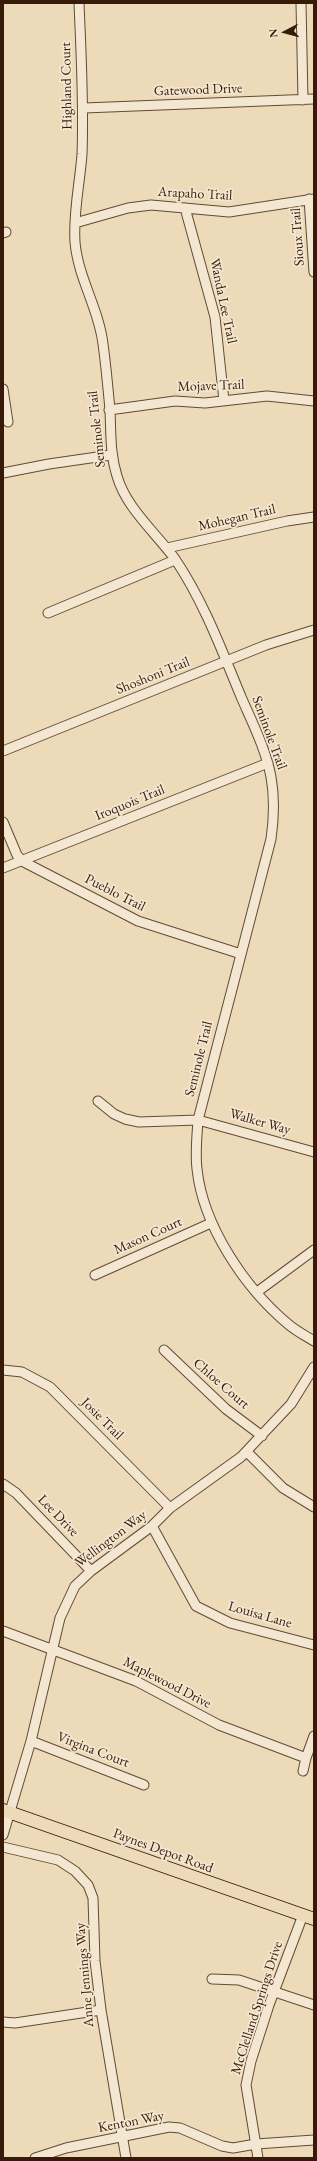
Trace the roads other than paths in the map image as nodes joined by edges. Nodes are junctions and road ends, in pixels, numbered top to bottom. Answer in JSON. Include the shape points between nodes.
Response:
{"nodes":[{"id":1,"x":79,"y":3,"type":"edge"},
{"id":2,"x":301,"y":3,"type":"edge"},
{"id":3,"x":314,"y":99,"type":"edge"},
{"id":4,"x":303,"y":100,"type":"junction"},
{"id":5,"x":84,"y":108,"type":"junction"},
{"id":6,"x":80,"y":169,"type":"joint"},
{"id":7,"x":312,"y":199,"type":"edge"},
{"id":8,"x":185,"y":208,"type":"junction"},
{"id":9,"x":75,"y":223,"type":"junction"},
{"id":10,"x":314,"y":272,"type":"edge"},
{"id":11,"x":3,"y":389,"type":"edge"},
{"id":12,"x":314,"y":401,"type":"edge"},
{"id":13,"x":224,"y":402,"type":"junction"},
{"id":14,"x":110,"y":410,"type":"junction"},
{"id":15,"x":8,"y":422,"type":"dead end"},
{"id":16,"x":111,"y":455,"type":"junction"},
{"id":17,"x":3,"y":474,"type":"edge"},
{"id":18,"x":314,"y":517,"type":"edge"},
{"id":19,"x":167,"y":548,"type":"junction"},
{"id":20,"x":175,"y":560,"type":"junction"},
{"id":21,"x":48,"y":613,"type":"dead end"},
{"id":22,"x":314,"y":630,"type":"edge"},
{"id":23,"x":227,"y":661,"type":"junction"},
{"id":24,"x":3,"y":751,"type":"edge"},
{"id":25,"x":268,"y":763,"type":"junction"},
{"id":26,"x":3,"y":822,"type":"edge"},
{"id":27,"x":22,"y":861,"type":"junction"},
{"id":28,"x":3,"y":868,"type":"edge"},
{"id":29,"x":241,"y":954,"type":"junction"},
{"id":30,"x":98,"y":1101,"type":"dead end"},
{"id":31,"x":198,"y":1120,"type":"junction"},
{"id":32,"x":314,"y":1152,"type":"edge"},
{"id":33,"x":211,"y":1223,"type":"junction"},
{"id":34,"x":314,"y":1250,"type":"edge"},
{"id":35,"x":95,"y":1275,"type":"dead end"},
{"id":36,"x":257,"y":1292,"type":"junction"},
{"id":37,"x":314,"y":1341,"type":"edge"},
{"id":38,"x":164,"y":1350,"type":"dead end"},
{"id":39,"x":314,"y":1367,"type":"edge"},
{"id":40,"x":3,"y":1370,"type":"edge"},
{"id":41,"x":262,"y":1436,"type":"junction"},
{"id":42,"x":247,"y":1452,"type":"junction"},
{"id":43,"x":3,"y":1484,"type":"edge"},
{"id":44,"x":314,"y":1507,"type":"edge"},
{"id":45,"x":170,"y":1508,"type":"junction"},
{"id":46,"x":152,"y":1526,"type":"junction"},
{"id":47,"x":91,"y":1571,"type":"junction"},
{"id":48,"x":3,"y":1631,"type":"edge"},
{"id":49,"x":314,"y":1644,"type":"edge"},
{"id":50,"x":53,"y":1648,"type":"junction"},
{"id":51,"x":314,"y":1736,"type":"edge"},
{"id":52,"x":31,"y":1741,"type":"junction"},
{"id":53,"x":306,"y":1758,"type":"junction"},
{"id":54,"x":303,"y":1771,"type":"dead end"},
{"id":55,"x":144,"y":1784,"type":"dead end"},
{"id":56,"x":6,"y":1811,"type":"edge"},
{"id":57,"x":3,"y":1834,"type":"edge"},
{"id":58,"x":3,"y":1847,"type":"edge"},
{"id":59,"x":309,"y":1917,"type":"edge"},
{"id":60,"x":212,"y":1979,"type":"dead end"},
{"id":61,"x":274,"y":1992,"type":"junction"},
{"id":62,"x":314,"y":2005,"type":"edge"},
{"id":63,"x":101,"y":2010,"type":"junction"},
{"id":64,"x":3,"y":2022,"type":"edge"},
{"id":65,"x":123,"y":2138,"type":"junction"},
{"id":66,"x":314,"y":2140,"type":"edge"},
{"id":67,"x":256,"y":2144,"type":"junction"},
{"id":68,"x":35,"y":2158,"type":"edge"},
{"id":69,"x":126,"y":2158,"type":"edge"},
{"id":70,"x":258,"y":2158,"type":"edge"}],
"edges":[{"from":1,"to":5,"type":"street","name":"Highland Court"},
{"from":2,"to":4,"type":"street"},
{"from":3,"to":4,"type":"street","name":"Gatewood Drive"},
{"from":4,"to":5,"type":"street","name":"Gatewood Drive"},
{"from":5,"to":6,"type":"street","name":"Highland Court"},
{"from":6,"to":9,"type":"street","name":"Seminole Trail"},
{"from":7,"to":8,"type":"street","name":"Arapaho Trail","via":[[228,212]]},
{"from":7,"to":10,"type":"street","name":"Sioux Trail"},
{"from":8,"to":9,"type":"street","name":"Arapaho Trail","via":[[151,205],[128,208]]},
{"from":8,"to":13,"type":"street","name":"Wanda Lee Trail","via":[[215,317]]},
{"from":9,"to":14,"type":"street","name":"Seminole Trail","via":[[77,257],[103,341]]},
{"from":11,"to":15,"type":"street"},
{"from":12,"to":13,"type":"street","name":"Mojave Trail","via":[[267,396]]},
{"from":13,"to":14,"type":"street","name":"Mojave Trail","via":[[175,401]]},
{"from":14,"to":16,"type":"street","name":"Seminole Trail"},
{"from":16,"to":17,"type":"street"},
{"from":16,"to":19,"type":"street","name":"Seminole Trail","via":[[118,479],[130,502]]},
{"from":18,"to":19,"type":"street","name":"Mohegan Trail"},
{"from":19,"to":20,"type":"street","name":"Seminole Trail"},
{"from":20,"to":21,"type":"street"},
{"from":20,"to":23,"type":"street","name":"Seminole Trail","via":[[201,602]]},
{"from":22,"to":23,"type":"street","name":"Shoshoni Trail"},
{"from":23,"to":24,"type":"street","name":"Shoshoni Trail"},
{"from":23,"to":25,"type":"street","name":"Seminole Trail"},
{"from":25,"to":27,"type":"street","name":"Iroquois Trail"},
{"from":25,"to":29,"type":"street","name":"Seminole Trail","via":[[274,794],[274,813],[270,839]]},
{"from":26,"to":27,"type":"street"},
{"from":27,"to":28,"type":"street","name":"Iroquois Trail"},
{"from":27,"to":29,"type":"street","name":"Pueblo Trail","via":[[138,921]]},
{"from":29,"to":31,"type":"street","name":"Seminole Trail"},
{"from":30,"to":31,"type":"street","name":"Walker Way","via":[[114,1114],[132,1121]]},
{"from":31,"to":32,"type":"street","name":"Walker Way"},
{"from":31,"to":33,"type":"street","name":"Seminole Trail","via":[[196,1168]]},
{"from":33,"to":35,"type":"street","name":"Mason Court"},
{"from":33,"to":36,"type":"street","name":"Seminole Trail","via":[[235,1263]]},
{"from":34,"to":36,"type":"street"},
{"from":36,"to":37,"type":"street","name":"Seminole Trail","via":[[289,1325]]},
{"from":38,"to":41,"type":"street","name":"Chloe Court","via":[[215,1399]]},
{"from":39,"to":41,"type":"street","name":"Wellington Way","via":[[291,1404]]},
{"from":40,"to":45,"type":"street","name":"Josie Trail","via":[[22,1372],[50,1387]]},
{"from":41,"to":42,"type":"street","name":"Wellington Way"},
{"from":42,"to":44,"type":"street","via":[[283,1488]]},
{"from":42,"to":45,"type":"street","name":"Wellington Way"},
{"from":43,"to":47,"type":"street","name":"Lee Drive","via":[[16,1493]]},
{"from":45,"to":46,"type":"street","name":"Wellington Way"},
{"from":46,"to":47,"type":"street","name":"Wellington Way"},
{"from":46,"to":49,"type":"street","name":"Louisa Lane","via":[[196,1606],[230,1623]]},
{"from":47,"to":50,"type":"street","name":"Wellington Way","via":[[75,1586],[60,1618]]},
{"from":48,"to":50,"type":"street","name":"Maplewood Drive"},
{"from":50,"to":52,"type":"street","name":"Wellington Way"},
{"from":50,"to":53,"type":"street","name":"Maplewood Drive","via":[[136,1681],[219,1725]]},
{"from":51,"to":53,"type":"street"},
{"from":52,"to":55,"type":"street","name":"Virgina Court"},
{"from":52,"to":56,"type":"street","name":"Wellington Way"},
{"from":53,"to":54,"type":"street"},
{"from":56,"to":57,"type":"street","name":"Wellington Way"},
{"from":56,"to":59,"type":"main road","name":"Paynes Depot Road"},
{"from":58,"to":63,"type":"street","name":"Anne Jennings Way","via":[[58,1860],[75,1871],[88,1885],[94,1904],[95,1961]]},
{"from":59,"to":61,"type":"street","name":"McClelland Springs Drive"},
{"from":60,"to":61,"type":"street","via":[[239,1980]]},
{"from":61,"to":62,"type":"street"},
{"from":61,"to":67,"type":"street","name":"McClelland Springs Drive","via":[[251,2061],[246,2085]]},
{"from":63,"to":64,"type":"street","via":[[15,2023]]},
{"from":63,"to":65,"type":"street","name":"Anne Jennings Way"},
{"from":65,"to":67,"type":"street","name":"Kenton Way","via":[[169,2127],[180,2128],[227,2147]]},
{"from":65,"to":68,"type":"street","name":"Kenton Way","via":[[66,2148]]},
{"from":65,"to":69,"type":"street","name":"Anne Jennings Way"},
{"from":66,"to":67,"type":"street","name":"Kenton Way"},
{"from":67,"to":70,"type":"street","name":"McClelland Springs Drive"}]}
